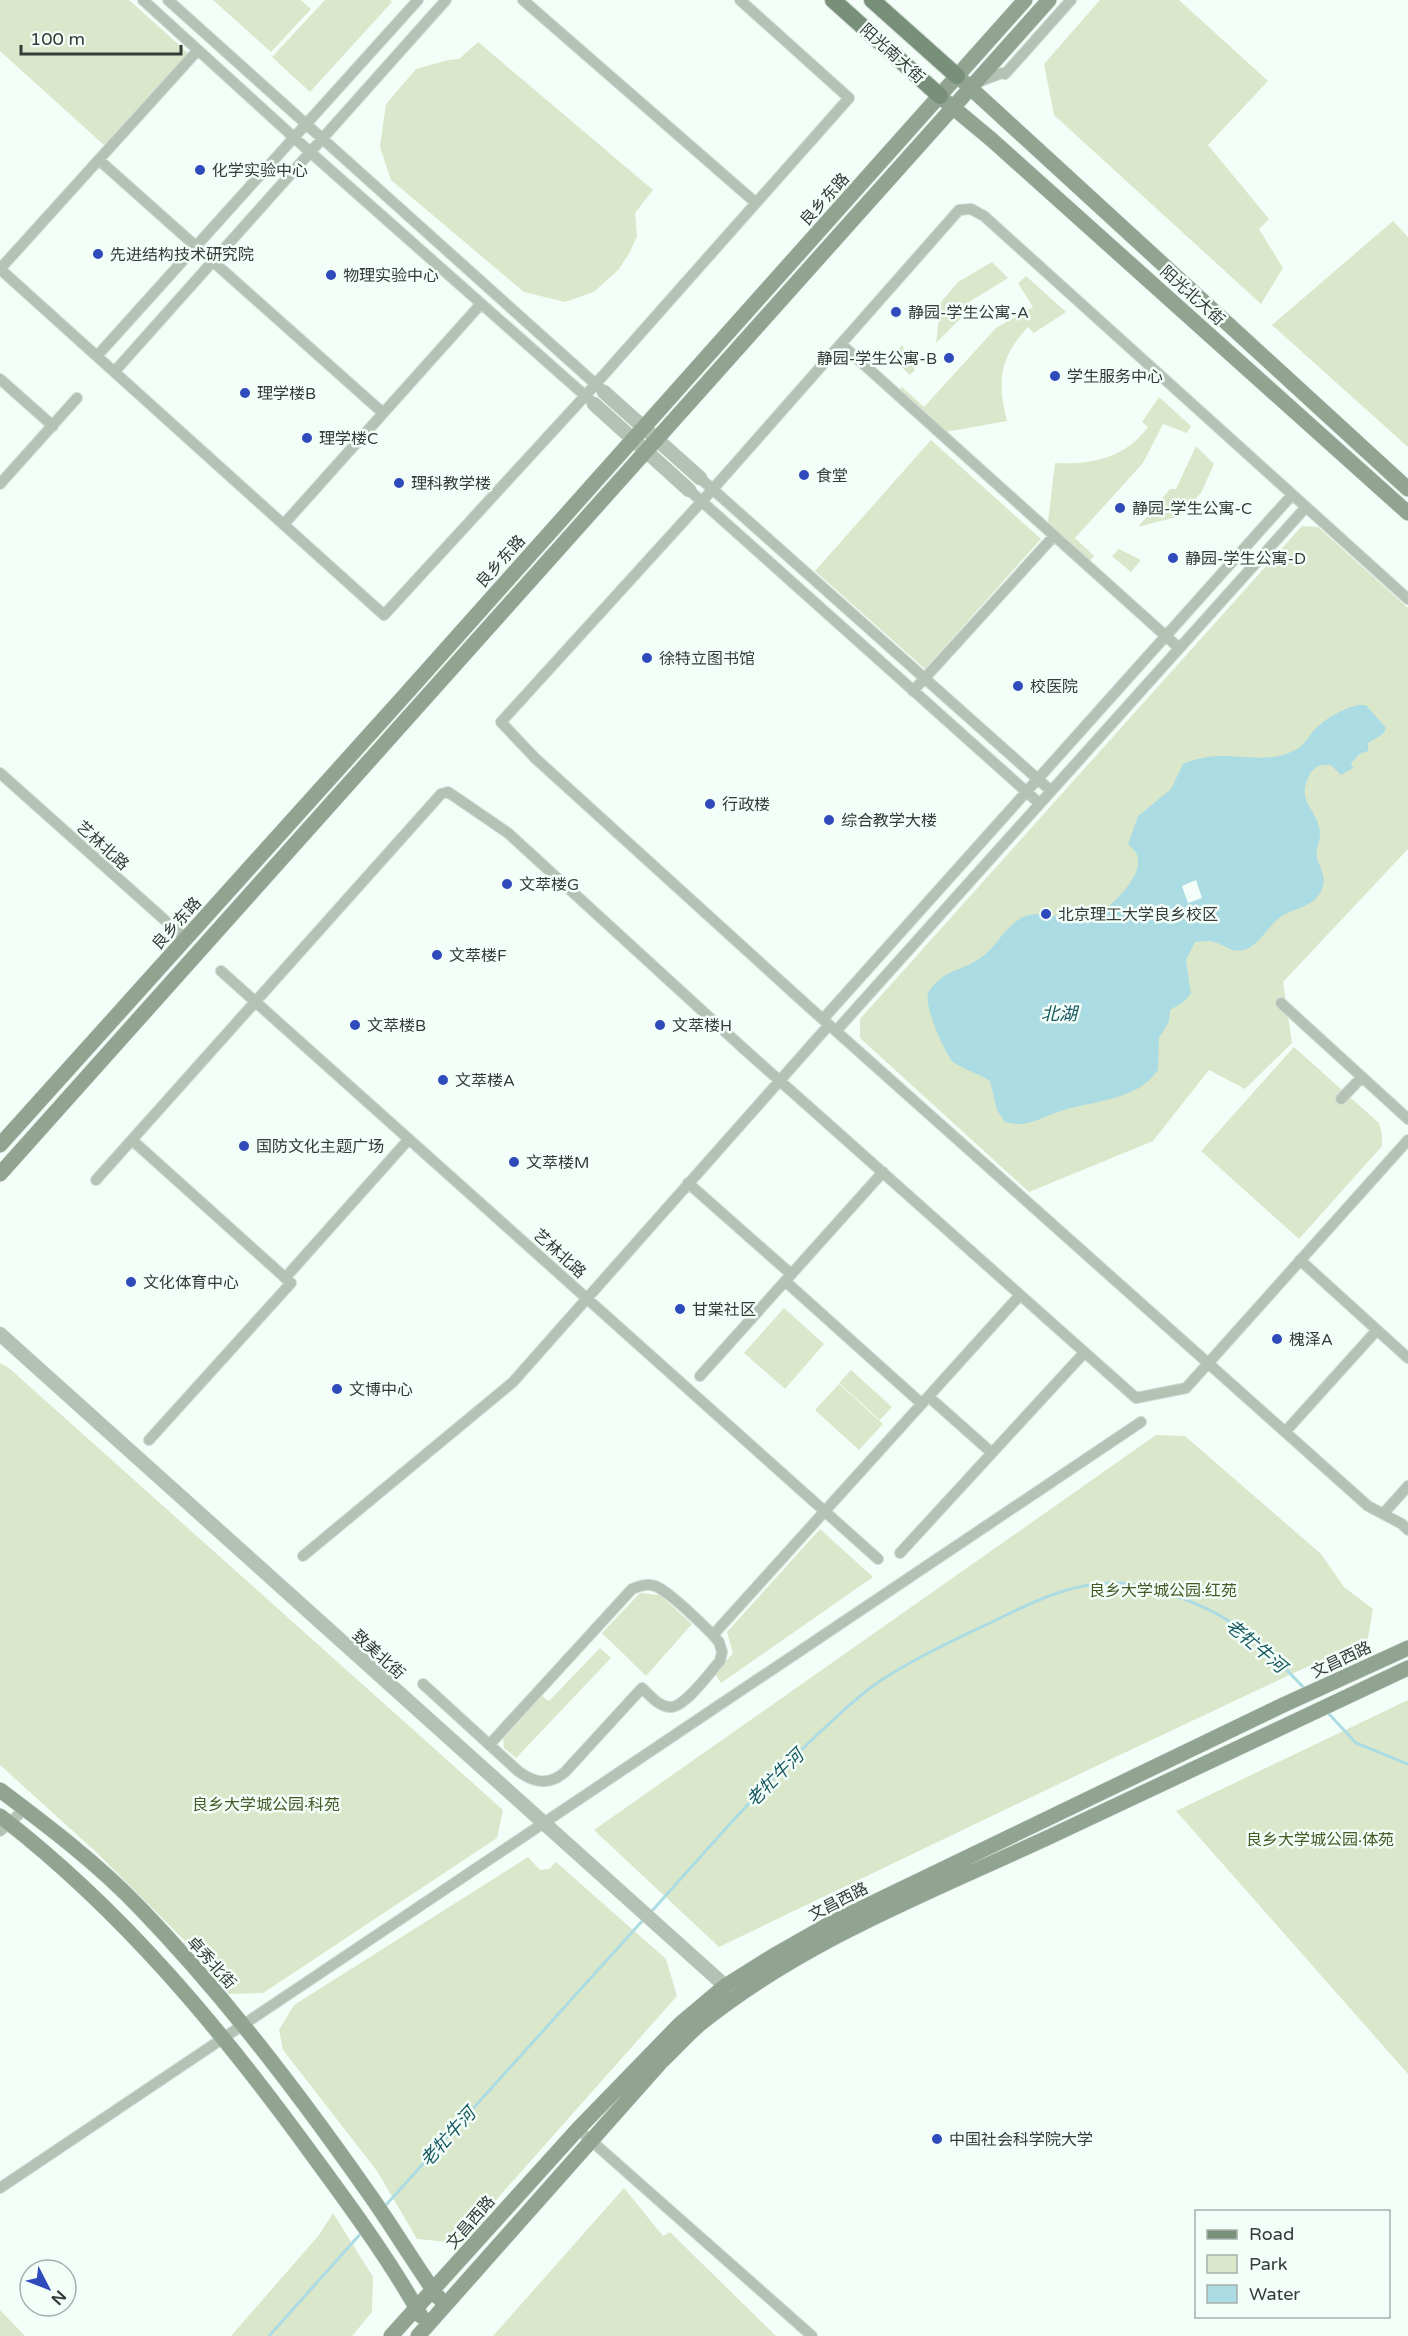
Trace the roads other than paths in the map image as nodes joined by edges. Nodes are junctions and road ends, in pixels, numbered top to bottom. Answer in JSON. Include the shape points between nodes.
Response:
{"nodes":[{"id":1,"x":143,"y":0,"type":"edge"},
{"id":2,"x":168,"y":0,"type":"edge"},
{"id":3,"x":418,"y":0,"type":"edge"},
{"id":4,"x":446,"y":0,"type":"edge"},
{"id":5,"x":523,"y":0,"type":"edge"},
{"id":6,"x":740,"y":0,"type":"edge"},
{"id":7,"x":833,"y":0,"type":"edge"},
{"id":8,"x":872,"y":0,"type":"edge"},
{"id":9,"x":1025,"y":0,"type":"edge"},
{"id":10,"x":1049,"y":0,"type":"edge"},
{"id":11,"x":1071,"y":0,"type":"edge"},
{"id":12,"x":198,"y":50,"type":"junction"},
{"id":13,"x":957,"y":76,"type":"junction"},
{"id":14,"x":972,"y":86,"type":"junction"},
{"id":15,"x":946,"y":101,"type":"junction"},
{"id":16,"x":306,"y":125,"type":"junction"},
{"id":17,"x":294,"y":138,"type":"junction"},
{"id":18,"x":321,"y":138,"type":"junction"},
{"id":19,"x":310,"y":152,"type":"junction"},
{"id":20,"x":99,"y":160,"type":"junction"},
{"id":21,"x":756,"y":203,"type":"junction"},
{"id":22,"x":195,"y":246,"type":"junction"},
{"id":23,"x":212,"y":261,"type":"junction"},
{"id":24,"x":0,"y":269,"type":"edge"},
{"id":25,"x":480,"y":304,"type":"junction"},
{"id":26,"x":841,"y":344,"type":"junction"},
{"id":27,"x":97,"y":356,"type":"junction"},
{"id":28,"x":115,"y":371,"type":"junction"},
{"id":29,"x":0,"y":379,"type":"edge"},
{"id":30,"x":600,"y":388,"type":"junction"},
{"id":31,"x":77,"y":399,"type":"dead end"},
{"id":32,"x":589,"y":400,"type":"junction"},
{"id":33,"x":383,"y":413,"type":"junction"},
{"id":34,"x":53,"y":426,"type":"junction"},
{"id":35,"x":644,"y":427,"type":"junction"},
{"id":36,"x":656,"y":438,"type":"junction"},
{"id":37,"x":633,"y":439,"type":"junction"},
{"id":38,"x":645,"y":450,"type":"junction"},
{"id":39,"x":700,"y":478,"type":"joint"},
{"id":40,"x":0,"y":484,"type":"edge"},
{"id":41,"x":713,"y":489,"type":"junction"},
{"id":42,"x":1408,"y":489,"type":"edge"},
{"id":43,"x":689,"y":490,"type":"joint"},
{"id":44,"x":1292,"y":495,"type":"junction"},
{"id":45,"x":702,"y":501,"type":"junction"},
{"id":46,"x":1306,"y":507,"type":"junction"},
{"id":47,"x":1408,"y":513,"type":"edge"},
{"id":48,"x":284,"y":524,"type":"junction"},
{"id":49,"x":1054,"y":536,"type":"junction"},
{"id":50,"x":1408,"y":599,"type":"edge"},
{"id":51,"x":1166,"y":636,"type":"junction"},
{"id":52,"x":1178,"y":647,"type":"junction"},
{"id":53,"x":925,"y":678,"type":"junction"},
{"id":54,"x":913,"y":690,"type":"junction"},
{"id":55,"x":411,"y":700,"type":"junction"},
{"id":56,"x":0,"y":773,"type":"edge"},
{"id":57,"x":1038,"y":778,"type":"junction"},
{"id":58,"x":1050,"y":790,"type":"junction"},
{"id":59,"x":1026,"y":792,"type":"junction"},
{"id":60,"x":1039,"y":803,"type":"junction"},
{"id":61,"x":186,"y":939,"type":"junction"},
{"id":62,"x":221,"y":971,"type":"dead end"},
{"id":63,"x":256,"y":1001,"type":"junction"},
{"id":64,"x":1281,"y":1003,"type":"dead end"},
{"id":65,"x":829,"y":1025,"type":"junction"},
{"id":66,"x":1362,"y":1077,"type":"junction"},
{"id":67,"x":780,"y":1079,"type":"junction"},
{"id":68,"x":1341,"y":1100,"type":"dead end"},
{"id":69,"x":1408,"y":1119,"type":"edge"},
{"id":70,"x":409,"y":1139,"type":"junction"},
{"id":71,"x":132,"y":1140,"type":"junction"},
{"id":72,"x":1408,"y":1140,"type":"edge"},
{"id":73,"x":0,"y":1145,"type":"edge"},
{"id":74,"x":883,"y":1172,"type":"junction"},
{"id":75,"x":0,"y":1174,"type":"edge"},
{"id":76,"x":96,"y":1180,"type":"dead end"},
{"id":77,"x":688,"y":1183,"type":"junction"},
{"id":78,"x":1300,"y":1260,"type":"junction"},
{"id":79,"x":788,"y":1277,"type":"junction"},
{"id":80,"x":285,"y":1278,"type":"junction"},
{"id":81,"x":1020,"y":1295,"type":"junction"},
{"id":82,"x":587,"y":1298,"type":"junction"},
{"id":83,"x":1377,"y":1330,"type":"junction"},
{"id":84,"x":0,"y":1334,"type":"edge"},
{"id":85,"x":1084,"y":1353,"type":"junction"},
{"id":86,"x":1408,"y":1357,"type":"edge"},
{"id":87,"x":1209,"y":1363,"type":"junction"},
{"id":88,"x":700,"y":1376,"type":"dead end"},
{"id":89,"x":925,"y":1400,"type":"junction"},
{"id":90,"x":1141,"y":1422,"type":"dead end"},
{"id":91,"x":1285,"y":1432,"type":"junction"},
{"id":92,"x":149,"y":1440,"type":"dead end"},
{"id":93,"x":992,"y":1453,"type":"junction"},
{"id":94,"x":1408,"y":1486,"type":"edge"},
{"id":95,"x":826,"y":1512,"type":"junction"},
{"id":96,"x":1383,"y":1514,"type":"junction"},
{"id":97,"x":1408,"y":1530,"type":"edge"},
{"id":98,"x":900,"y":1553,"type":"dead end"},
{"id":99,"x":303,"y":1556,"type":"dead end"},
{"id":100,"x":878,"y":1558,"type":"dead end"},
{"id":101,"x":713,"y":1635,"type":"junction"},
{"id":102,"x":1408,"y":1648,"type":"edge"},
{"id":103,"x":1408,"y":1668,"type":"edge"},
{"id":104,"x":423,"y":1684,"type":"dead end"},
{"id":105,"x":490,"y":1744,"type":"junction"},
{"id":106,"x":0,"y":1791,"type":"edge"},
{"id":107,"x":25,"y":1809,"type":"junction"},
{"id":108,"x":3,"y":1823,"type":"edge"},
{"id":109,"x":543,"y":1825,"type":"junction"},
{"id":110,"x":725,"y":1986,"type":"junction"},
{"id":111,"x":737,"y":1997,"type":"junction"},
{"id":112,"x":243,"y":2024,"type":"junction"},
{"id":113,"x":222,"y":2038,"type":"junction"},
{"id":114,"x":578,"y":2129,"type":"junction"},
{"id":115,"x":592,"y":2141,"type":"junction"},
{"id":116,"x":0,"y":2188,"type":"edge"},
{"id":117,"x":434,"y":2291,"type":"junction"},
{"id":118,"x":416,"y":2308,"type":"junction"},
{"id":119,"x":446,"y":2308,"type":"junction"},
{"id":120,"x":422,"y":2331,"type":"edge"},
{"id":121,"x":392,"y":2336,"type":"edge"},
{"id":122,"x":812,"y":2336,"type":"edge"}],
"edges":[{"from":1,"to":12,"type":"street"},
{"from":2,"to":16,"type":"street"},
{"from":3,"to":16,"type":"street"},
{"from":4,"to":18,"type":"street"},
{"from":5,"to":21,"type":"street"},
{"from":6,"to":21,"type":"street","via":[[849,98]]},
{"from":7,"to":15,"type":"main road","name":"阳光南大街"},
{"from":8,"to":13,"type":"main road","name":"阳光南大街"},
{"from":9,"to":13,"type":"main road","name":"良乡东路"},
{"from":10,"to":14,"type":"main road"},
{"from":11,"to":14,"type":"street","via":[[1005,74]]},
{"from":12,"to":17,"type":"street"},
{"from":12,"to":20,"type":"street"},
{"from":13,"to":14,"type":"main road","name":"阳光南大街"},
{"from":13,"to":15,"type":"main road","name":"良乡东路"},
{"from":14,"to":15,"type":"main road"},
{"from":14,"to":42,"type":"main road","name":"阳光北大街"},
{"from":15,"to":35,"type":"main road","name":"良乡东路"},
{"from":15,"to":36,"type":"main road","name":"良乡东路"},
{"from":15,"to":47,"type":"main road","name":"阳光北大街"},
{"from":16,"to":17,"type":"street"},
{"from":16,"to":18,"type":"street"},
{"from":17,"to":19,"type":"street"},
{"from":17,"to":22,"type":"street"},
{"from":18,"to":19,"type":"street"},
{"from":18,"to":30,"type":"street"},
{"from":19,"to":23,"type":"street"},
{"from":19,"to":25,"type":"street"},
{"from":20,"to":22,"type":"street"},
{"from":20,"to":24,"type":"street"},
{"from":21,"to":30,"type":"street"},
{"from":22,"to":23,"type":"street"},
{"from":22,"to":27,"type":"street"},
{"from":23,"to":28,"type":"street"},
{"from":23,"to":33,"type":"street"},
{"from":24,"to":27,"type":"street"},
{"from":25,"to":32,"type":"street"},
{"from":25,"to":33,"type":"street"},
{"from":26,"to":41,"type":"street"},
{"from":26,"to":44,"type":"street","via":[[959,210],[971,209],[984,216]]},
{"from":26,"to":49,"type":"street"},
{"from":27,"to":28,"type":"street"},
{"from":28,"to":48,"type":"street"},
{"from":29,"to":34,"type":"street"},
{"from":30,"to":32,"type":"street"},
{"from":30,"to":35,"type":"street"},
{"from":31,"to":34,"type":"street"},
{"from":32,"to":37,"type":"street"},
{"from":32,"to":48,"type":"street","via":[[384,615]]},
{"from":33,"to":48,"type":"street"},
{"from":34,"to":40,"type":"street"},
{"from":35,"to":36,"type":"street"},
{"from":35,"to":37,"type":"main road","name":"良乡东路"},
{"from":36,"to":38,"type":"main road","name":"良乡东路"},
{"from":36,"to":39,"type":"street"},
{"from":37,"to":38,"type":"street"},
{"from":37,"to":55,"type":"main road","name":"良乡东路"},
{"from":38,"to":43,"type":"street"},
{"from":38,"to":55,"type":"main road","name":"良乡东路"},
{"from":39,"to":41,"type":"street"},
{"from":41,"to":45,"type":"street"},
{"from":41,"to":53,"type":"street"},
{"from":43,"to":45,"type":"street"},
{"from":44,"to":46,"type":"street"},
{"from":44,"to":51,"type":"street"},
{"from":45,"to":54,"type":"street"},
{"from":45,"to":65,"type":"street","via":[[501,722],[544,766]]},
{"from":46,"to":50,"type":"street"},
{"from":46,"to":52,"type":"street"},
{"from":49,"to":51,"type":"street"},
{"from":49,"to":53,"type":"street"},
{"from":51,"to":52,"type":"street"},
{"from":51,"to":57,"type":"street"},
{"from":52,"to":58,"type":"street"},
{"from":53,"to":54,"type":"street"},
{"from":53,"to":57,"type":"street"},
{"from":54,"to":59,"type":"street"},
{"from":55,"to":61,"type":"main road","name":"良乡东路"},
{"from":55,"to":75,"type":"main road","name":"良乡东路"},
{"from":56,"to":61,"type":"street","name":"艺林北路"},
{"from":57,"to":58,"type":"street"},
{"from":57,"to":59,"type":"street"},
{"from":58,"to":60,"type":"street"},
{"from":59,"to":60,"type":"street"},
{"from":59,"to":65,"type":"street"},
{"from":60,"to":65,"type":"street"},
{"from":61,"to":73,"type":"main road","name":"良乡东路"},
{"from":62,"to":63,"type":"street","name":"艺林北路"},
{"from":63,"to":67,"type":"street","via":[[441,794],[448,792],[508,833]]},
{"from":63,"to":70,"type":"street","name":"艺林北路"},
{"from":63,"to":71,"type":"street"},
{"from":64,"to":66,"type":"street"},
{"from":65,"to":67,"type":"street"},
{"from":65,"to":87,"type":"street"},
{"from":66,"to":68,"type":"street"},
{"from":66,"to":69,"type":"street"},
{"from":67,"to":74,"type":"street"},
{"from":67,"to":77,"type":"street"},
{"from":70,"to":80,"type":"street"},
{"from":70,"to":82,"type":"street","name":"艺林北路"},
{"from":71,"to":76,"type":"street"},
{"from":71,"to":80,"type":"street"},
{"from":72,"to":78,"type":"street"},
{"from":74,"to":79,"type":"street"},
{"from":74,"to":81,"type":"street"},
{"from":77,"to":79,"type":"street"},
{"from":77,"to":82,"type":"street"},
{"from":78,"to":83,"type":"street"},
{"from":78,"to":87,"type":"street"},
{"from":79,"to":88,"type":"street"},
{"from":79,"to":89,"type":"street"},
{"from":80,"to":92,"type":"street","via":[[291,1283]]},
{"from":81,"to":85,"type":"street"},
{"from":81,"to":89,"type":"street"},
{"from":82,"to":95,"type":"street","name":"艺林北路"},
{"from":82,"to":99,"type":"street","via":[[513,1382]]},
{"from":83,"to":86,"type":"street"},
{"from":83,"to":91,"type":"street"},
{"from":84,"to":109,"type":"street","name":"致美北街"},
{"from":85,"to":87,"type":"street","via":[[1136,1398],[1186,1388]]},
{"from":85,"to":93,"type":"street"},
{"from":87,"to":91,"type":"street"},
{"from":89,"to":93,"type":"street"},
{"from":89,"to":95,"type":"street"},
{"from":90,"to":109,"type":"street"},
{"from":91,"to":96,"type":"street","via":[[1368,1506]]},
{"from":93,"to":98,"type":"street"},
{"from":94,"to":96,"type":"street"},
{"from":95,"to":100,"type":"street","name":"艺林北路"},
{"from":95,"to":101,"type":"street"},
{"from":96,"to":97,"type":"street"},
{"from":101,"to":105,"type":"street","via":[[655,1586],[632,1589]]},
{"from":101,"to":105,"type":"street","via":[[722,1652],[720,1661],[681,1705],[661,1705],[642,1688],[558,1779],[536,1782]]},
{"from":102,"to":110,"type":"main road","name":"文昌西路","via":[[831,1923]]},
{"from":103,"to":111,"type":"main road","name":"文昌西路","via":[[885,1912],[799,1956]]},
{"from":104,"to":105,"type":"street"},
{"from":106,"to":107,"type":"main road","name":"卓秀北街"},
{"from":107,"to":108,"type":"street"},
{"from":107,"to":112,"type":"main road","name":"卓秀北街","via":[[139,1906]]},
{"from":108,"to":113,"type":"main road","via":[[114,1916],[192,1999]]},
{"from":109,"to":110,"type":"street","name":"致美北街"},
{"from":109,"to":112,"type":"street"},
{"from":110,"to":111,"type":"street","name":"致美北街"},
{"from":110,"to":114,"type":"main road","name":"文昌西路","via":[[658,2046]]},
{"from":111,"to":115,"type":"main road","name":"文昌西路","via":[[698,2026]]},
{"from":112,"to":113,"type":"street"},
{"from":112,"to":117,"type":"main road","name":"卓秀北街","via":[[365,2188]]},
{"from":113,"to":116,"type":"street"},
{"from":113,"to":118,"type":"main road","via":[[349,2205]]},
{"from":114,"to":115,"type":"street"},
{"from":114,"to":117,"type":"main road","name":"文昌西路"},
{"from":115,"to":119,"type":"main road","name":"文昌西路"},
{"from":115,"to":122,"type":"street"},
{"from":117,"to":118,"type":"main road","name":"文昌西路"},
{"from":117,"to":119,"type":"main road","name":"卓秀北街"},
{"from":118,"to":120,"type":"main road"},
{"from":118,"to":121,"type":"main road","name":"文昌西路"},
{"from":119,"to":120,"type":"main road","name":"文昌西路"}]}
